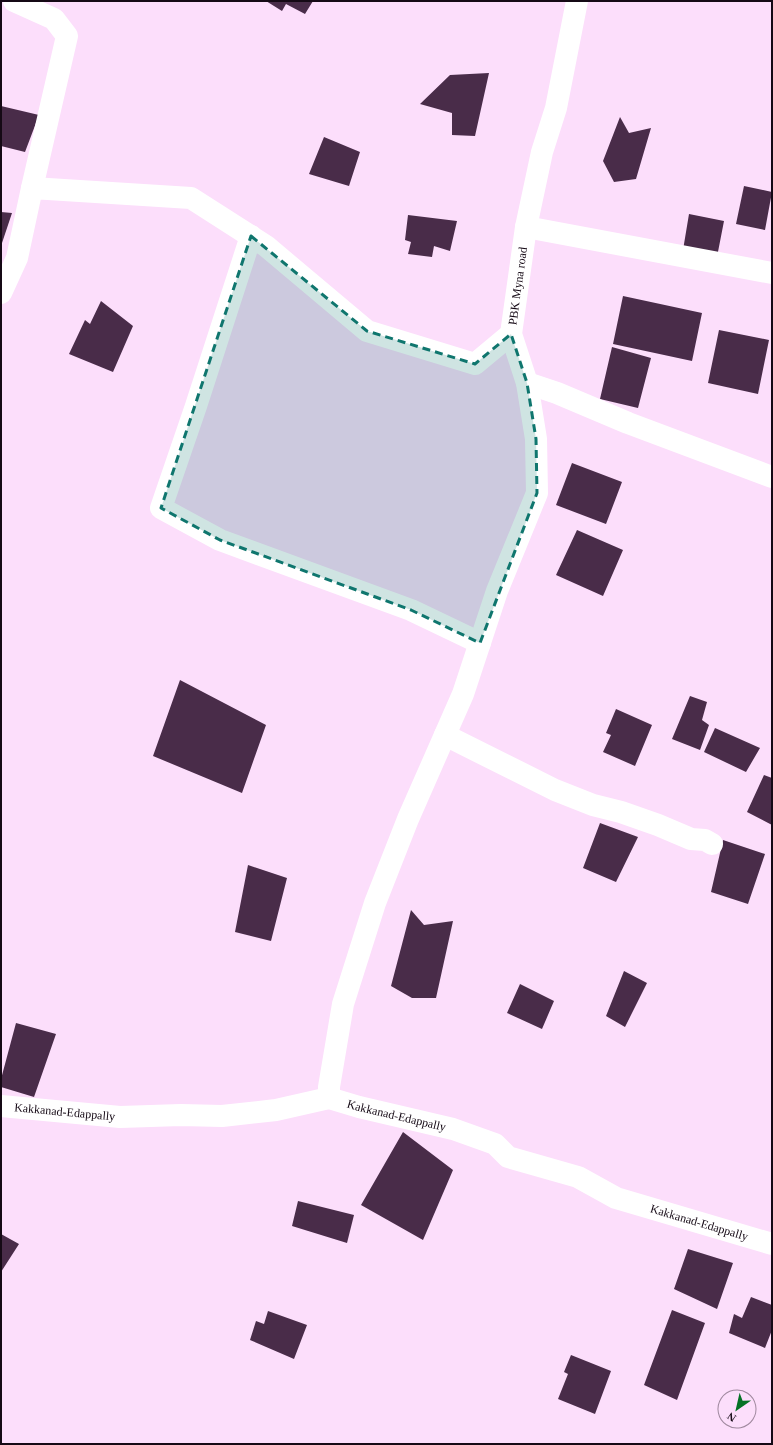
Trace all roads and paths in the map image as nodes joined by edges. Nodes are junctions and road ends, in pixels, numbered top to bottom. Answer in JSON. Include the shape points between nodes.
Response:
{"nodes":[{"id":1,"x":14,"y":1,"type":"edge"},
{"id":2,"x":577,"y":1,"type":"edge"},
{"id":3,"x":32,"y":188,"type":"junction"},
{"id":4,"x":526,"y":227,"type":"junction"},
{"id":5,"x":251,"y":236,"type":"junction"},
{"id":6,"x":772,"y":273,"type":"edge"},
{"id":7,"x":1,"y":293,"type":"edge"},
{"id":8,"x":511,"y":334,"type":"junction"},
{"id":9,"x":527,"y":384,"type":"junction"},
{"id":10,"x":772,"y":477,"type":"edge"},
{"id":11,"x":480,"y":643,"type":"junction"},
{"id":12,"x":445,"y":735,"type":"junction"},
{"id":13,"x":712,"y":844,"type":"dead end"},
{"id":14,"x":329,"y":1098,"type":"junction"},
{"id":15,"x":1,"y":1106,"type":"edge"},
{"id":16,"x":772,"y":1244,"type":"edge"}],
"edges":[{"from":1,"to":3,"type":"street","via":[[54,19],[67,36]]},
{"from":2,"to":4,"type":"street","name":"PBK Myna road","via":[[556,108],[542,152]]},
{"from":3,"to":5,"type":"street","via":[[191,198]]},
{"from":3,"to":7,"type":"street","via":[[17,258]]},
{"from":4,"to":6,"type":"street"},
{"from":4,"to":8,"type":"street","name":"PBK Myna road"},
{"from":5,"to":8,"type":"street","via":[[367,331],[475,364]]},
{"from":5,"to":11,"type":"street","via":[[161,508],[220,540],[411,610]]},
{"from":8,"to":9,"type":"street","name":"PBK Myna road"},
{"from":9,"to":10,"type":"street","via":[[557,393],[628,423]]},
{"from":9,"to":11,"type":"street","name":"PBK Myna road","via":[[536,439],[537,493],[497,591]]},
{"from":11,"to":12,"type":"street","name":"PBK Myna road","via":[[463,694]]},
{"from":12,"to":13,"type":"street","via":[[562,793],[658,825],[691,839],[705,840]]},
{"from":12,"to":14,"type":"street","name":"PBK Myna road","via":[[375,903],[343,1004],[328,1087]]},
{"from":14,"to":15,"type":"street","name":"Kakkanad-Edappally","via":[[276,1110],[222,1116],[120,1118]]},
{"from":14,"to":16,"type":"street","name":"Kakkanad-Edappally","via":[[453,1129],[494,1144],[508,1157],[578,1177],[616,1198]]}]}
